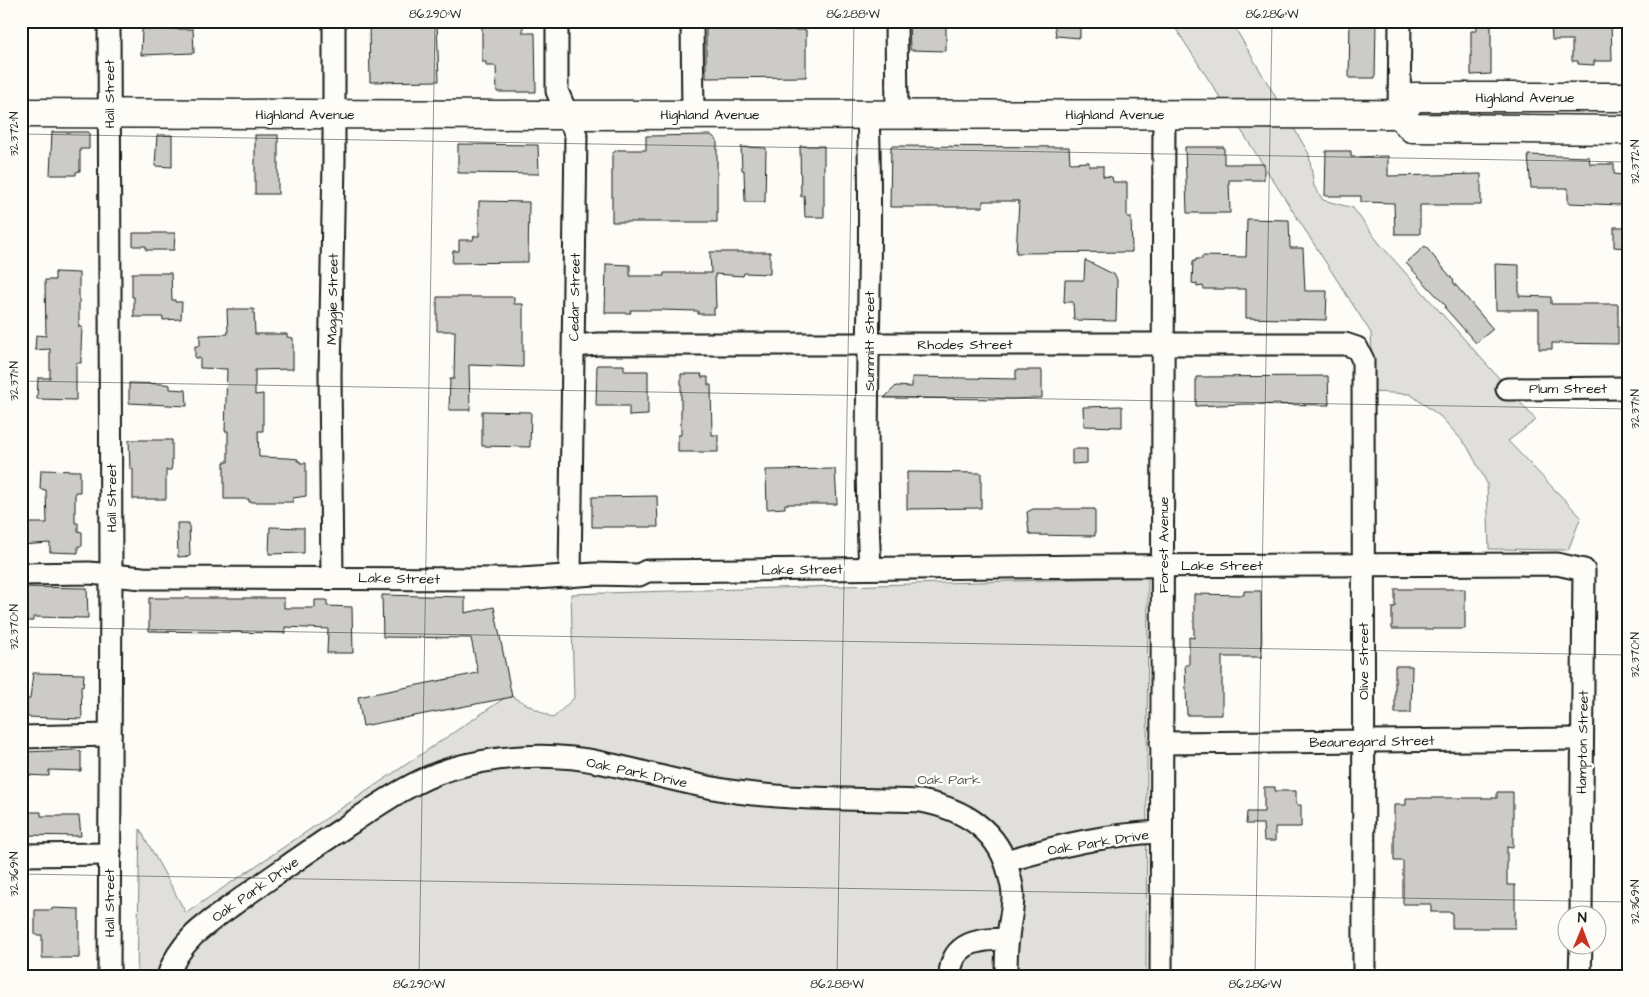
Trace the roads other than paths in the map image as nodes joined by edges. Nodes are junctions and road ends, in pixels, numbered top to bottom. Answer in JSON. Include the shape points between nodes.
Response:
{"nodes":[{"id":1,"x":109,"y":21,"type":"edge"},
{"id":2,"x":334,"y":21,"type":"edge"},
{"id":3,"x":557,"y":21,"type":"edge"},
{"id":4,"x":692,"y":21,"type":"edge"},
{"id":5,"x":896,"y":21,"type":"edge"},
{"id":6,"x":1400,"y":21,"type":"edge"},
{"id":7,"x":1628,"y":98,"type":"edge"},
{"id":8,"x":21,"y":114,"type":"edge"},
{"id":9,"x":108,"y":114,"type":"junction"},
{"id":10,"x":333,"y":114,"type":"junction"},
{"id":11,"x":568,"y":114,"type":"junction"},
{"id":12,"x":693,"y":114,"type":"junction"},
{"id":13,"x":868,"y":114,"type":"junction"},
{"id":14,"x":897,"y":114,"type":"junction"},
{"id":15,"x":1399,"y":114,"type":"junction"},
{"id":16,"x":1164,"y":115,"type":"junction"},
{"id":17,"x":1628,"y":130,"type":"edge"},
{"id":18,"x":1163,"y":344,"type":"junction"},
{"id":19,"x":868,"y":345,"type":"junction"},
{"id":20,"x":574,"y":346,"type":"junction"},
{"id":21,"x":1357,"y":348,"type":"joint"},
{"id":22,"x":1628,"y":388,"type":"edge"},
{"id":23,"x":1507,"y":389,"type":"dead end"},
{"id":24,"x":1363,"y":565,"type":"junction"},
{"id":25,"x":1163,"y":566,"type":"junction"},
{"id":26,"x":870,"y":568,"type":"junction"},
{"id":27,"x":1584,"y":570,"type":"joint"},
{"id":28,"x":21,"y":574,"type":"edge"},
{"id":29,"x":111,"y":574,"type":"junction"},
{"id":30,"x":570,"y":576,"type":"junction"},
{"id":31,"x":332,"y":578,"type":"junction"},
{"id":32,"x":110,"y":735,"type":"junction"},
{"id":33,"x":21,"y":737,"type":"edge"},
{"id":34,"x":1582,"y":739,"type":"junction"},
{"id":35,"x":1364,"y":742,"type":"junction"},
{"id":36,"x":1161,"y":743,"type":"junction"},
{"id":37,"x":1161,"y":832,"type":"junction"},
{"id":38,"x":110,"y":854,"type":"junction"},
{"id":39,"x":21,"y":855,"type":"edge"},
{"id":40,"x":1006,"y":861,"type":"junction"},
{"id":41,"x":1581,"y":904,"type":"edge"},
{"id":42,"x":1007,"y":939,"type":"junction"},
{"id":43,"x":1581,"y":954,"type":"edge"},
{"id":44,"x":109,"y":976,"type":"edge"},
{"id":45,"x":168,"y":976,"type":"edge"},
{"id":46,"x":950,"y":976,"type":"edge"},
{"id":47,"x":1006,"y":976,"type":"edge"},
{"id":48,"x":1161,"y":976,"type":"edge"},
{"id":49,"x":1364,"y":976,"type":"edge"},
{"id":50,"x":1580,"y":976,"type":"edge"}],
"edges":[{"from":1,"to":9,"type":"street","name":"Hall Street"},
{"from":2,"to":10,"type":"street","name":"Maggie Street"},
{"from":3,"to":11,"type":"street","name":"Cedar Street","via":[[557,90]]},
{"from":4,"to":12,"type":"street"},
{"from":5,"to":14,"type":"street"},
{"from":6,"to":15,"type":"street"},
{"from":7,"to":15,"type":"main road","name":"Highland Avenue","via":[[1414,97]]},
{"from":8,"to":9,"type":"main road","name":"Highland Avenue"},
{"from":9,"to":10,"type":"main road","name":"Highland Avenue"},
{"from":9,"to":29,"type":"street","name":"Hall Street"},
{"from":10,"to":11,"type":"main road","name":"Highland Avenue"},
{"from":10,"to":31,"type":"street","name":"Maggie Street"},
{"from":11,"to":12,"type":"main road","name":"Highland Avenue"},
{"from":11,"to":20,"type":"street","name":"Cedar Street","via":[[576,135]]},
{"from":12,"to":13,"type":"main road","name":"Highland Avenue"},
{"from":13,"to":14,"type":"main road","name":"Highland Avenue"},
{"from":13,"to":19,"type":"street","name":"Summitt Street"},
{"from":14,"to":16,"type":"main road","name":"Highland Avenue"},
{"from":15,"to":16,"type":"main road","name":"Highland Avenue"},
{"from":15,"to":17,"type":"main road","via":[[1412,128]]},
{"from":16,"to":18,"type":"street","name":"Forest Avenue"},
{"from":18,"to":19,"type":"street","name":"Rhodes Street"},
{"from":18,"to":21,"type":"street","name":"Rhodes Street","via":[[1346,344]]},
{"from":18,"to":25,"type":"street","name":"Forest Avenue"},
{"from":19,"to":20,"type":"street","name":"Rhodes Street"},
{"from":19,"to":26,"type":"street","name":"Summitt Street"},
{"from":20,"to":30,"type":"street","name":"Cedar Street"},
{"from":21,"to":24,"type":"street","name":"Olive Street","via":[[1363,360]]},
{"from":22,"to":23,"type":"street","name":"Plum Street"},
{"from":24,"to":25,"type":"street","name":"Lake Street"},
{"from":24,"to":27,"type":"street","name":"Lake Street","via":[[1558,564]]},
{"from":24,"to":35,"type":"street","name":"Olive Street"},
{"from":25,"to":26,"type":"street","name":"Lake Street"},
{"from":25,"to":36,"type":"street","name":"Forest Avenue"},
{"from":26,"to":30,"type":"street","name":"Lake Street","via":[[647,571],[639,575]]},
{"from":27,"to":34,"type":"street","name":"Hampton Street"},
{"from":28,"to":29,"type":"street","name":"Lake Street"},
{"from":29,"to":31,"type":"street","name":"Lake Street","via":[[143,578]]},
{"from":29,"to":32,"type":"street","name":"Hall Street"},
{"from":30,"to":31,"type":"street","name":"Lake Street","via":[[521,579]]},
{"from":32,"to":33,"type":"street"},
{"from":32,"to":38,"type":"street","name":"Hall Street"},
{"from":34,"to":35,"type":"street","name":"Beauregard Street"},
{"from":34,"to":41,"type":"street","name":"Hampton Street"},
{"from":35,"to":36,"type":"street","name":"Beauregard Street"},
{"from":35,"to":49,"type":"street","name":"Olive Street"},
{"from":36,"to":37,"type":"street","name":"Forest Avenue"},
{"from":37,"to":40,"type":"street","name":"Oak Park Drive","via":[[1132,833],[1062,845]]},
{"from":37,"to":48,"type":"street","name":"Forest Avenue"},
{"from":38,"to":39,"type":"street"},
{"from":38,"to":44,"type":"street","name":"Hall Street"},
{"from":40,"to":42,"type":"street","name":"Oak Park Drive","via":[[1013,888]]},
{"from":40,"to":45,"type":"street","name":"Oak Park Drive","via":[[994,840],[978,825],[960,813],[934,803],[738,793],[686,784],[601,762],[550,756],[488,760],[416,782],[369,811],[198,929],[183,945]]},
{"from":42,"to":46,"type":"street","via":[[976,940],[965,946],[956,954]]},
{"from":42,"to":47,"type":"street","name":"Oak Park Drive"},
{"from":43,"to":50,"type":"street"}]}
